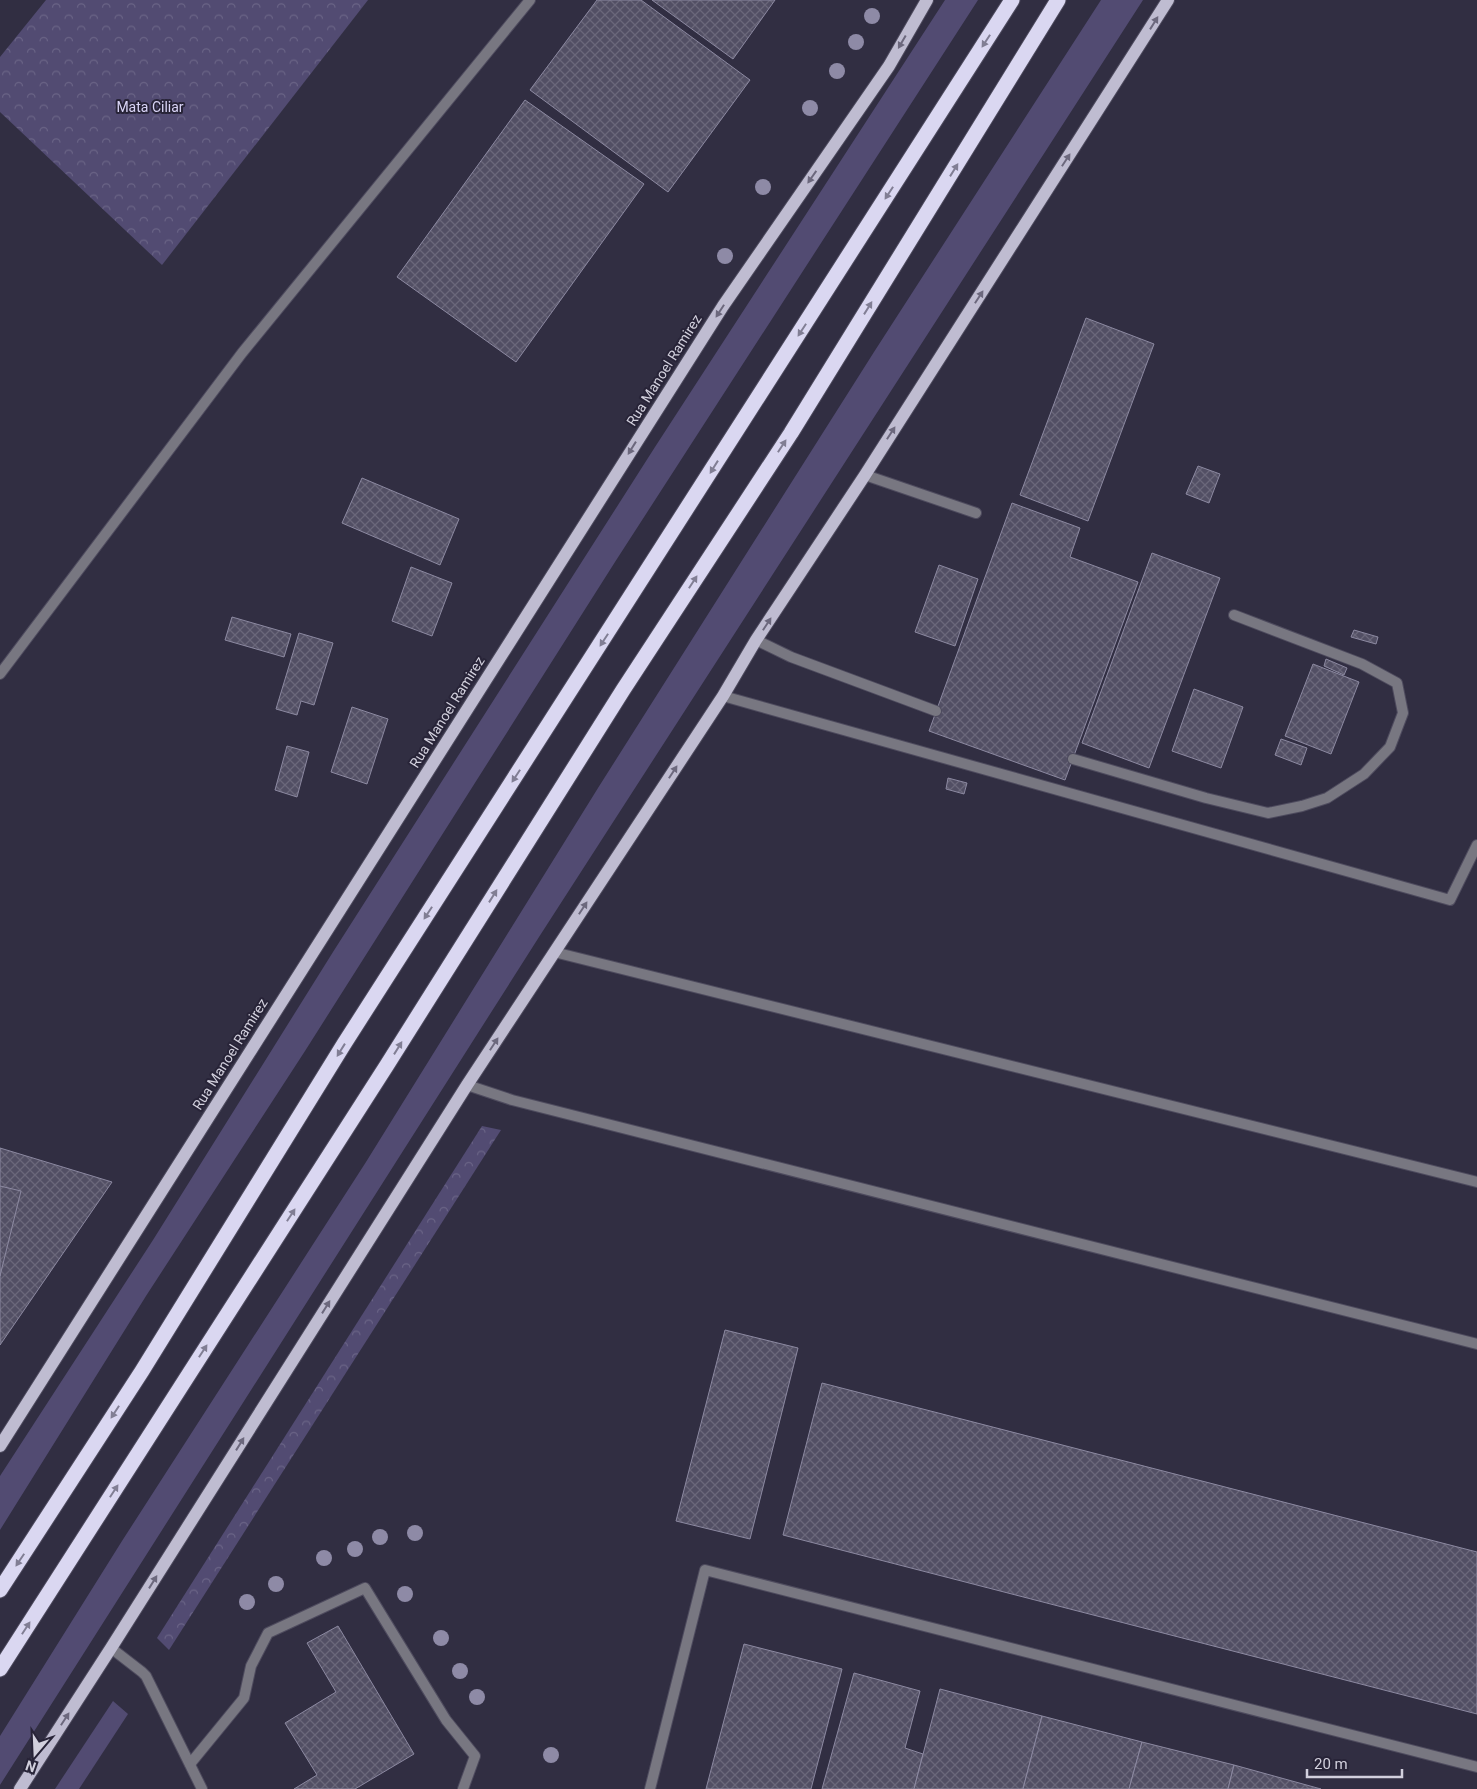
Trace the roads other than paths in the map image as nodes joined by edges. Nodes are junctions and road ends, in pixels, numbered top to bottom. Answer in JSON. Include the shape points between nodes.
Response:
{"nodes":[{"id":1,"x":530,"y":0,"type":"edge"},
{"id":2,"x":927,"y":0,"type":"edge"},
{"id":3,"x":1012,"y":0,"type":"edge"},
{"id":4,"x":1058,"y":0,"type":"edge"},
{"id":5,"x":1168,"y":0,"type":"edge"},
{"id":6,"x":865,"y":474,"type":"junction"},
{"id":7,"x":976,"y":513,"type":"dead end"},
{"id":8,"x":1234,"y":615,"type":"dead end"},
{"id":9,"x":756,"y":640,"type":"junction"},
{"id":10,"x":0,"y":674,"type":"edge"},
{"id":11,"x":723,"y":696,"type":"junction"},
{"id":12,"x":936,"y":711,"type":"dead end"},
{"id":13,"x":1073,"y":758,"type":"dead end"},
{"id":14,"x":1477,"y":845,"type":"edge"},
{"id":15,"x":554,"y":952,"type":"junction"},
{"id":16,"x":467,"y":1085,"type":"junction"},
{"id":17,"x":1477,"y":1182,"type":"edge"},
{"id":18,"x":1477,"y":1344,"type":"edge"},
{"id":19,"x":0,"y":1446,"type":"edge"},
{"id":20,"x":0,"y":1590,"type":"edge"},
{"id":21,"x":111,"y":1648,"type":"junction"},
{"id":22,"x":0,"y":1669,"type":"edge"},
{"id":23,"x":190,"y":1764,"type":"junction"},
{"id":24,"x":1477,"y":1767,"type":"edge"},
{"id":25,"x":20,"y":1789,"type":"edge"},
{"id":26,"x":202,"y":1789,"type":"edge"},
{"id":27,"x":463,"y":1789,"type":"edge"},
{"id":28,"x":650,"y":1789,"type":"edge"}],
"edges":[{"from":1,"to":10,"type":"street","via":[[242,353]]},
{"from":2,"to":19,"type":"main road","name":"Rua Manoel Ramirez","one_way":true,"via":[[889,66],[717,314]]},
{"from":3,"to":20,"type":"highway","one_way":true,"via":[[344,1044],[142,1372]]},
{"from":22,"to":4,"type":"highway","one_way":true,"via":[[632,675],[791,433]]},
{"from":6,"to":5,"type":"main road","one_way":true},
{"from":6,"to":7,"type":"street"},
{"from":9,"to":6,"type":"main road","one_way":true},
{"from":8,"to":13,"type":"street","via":[[1362,664],[1397,683],[1404,713],[1390,747],[1364,774],[1327,798],[1268,813]]},
{"from":9,"to":11,"type":"main road"},
{"from":9,"to":12,"type":"street","via":[[791,657]]},
{"from":11,"to":14,"type":"street","via":[[1450,900]]},
{"from":15,"to":11,"type":"main road","one_way":true},
{"from":16,"to":15,"type":"main road","one_way":true},
{"from":15,"to":17,"type":"street"},
{"from":16,"to":18,"type":"street","via":[[522,1103]]},
{"from":21,"to":16,"type":"main road","one_way":true},
{"from":21,"to":23,"type":"street","via":[[146,1676]]},
{"from":25,"to":21,"type":"main road","one_way":true},
{"from":23,"to":26,"type":"street"},
{"from":23,"to":27,"type":"street","via":[[244,1698],[251,1666],[268,1633],[365,1588],[446,1720],[475,1756]]},
{"from":24,"to":28,"type":"street","via":[[705,1570]]}]}
